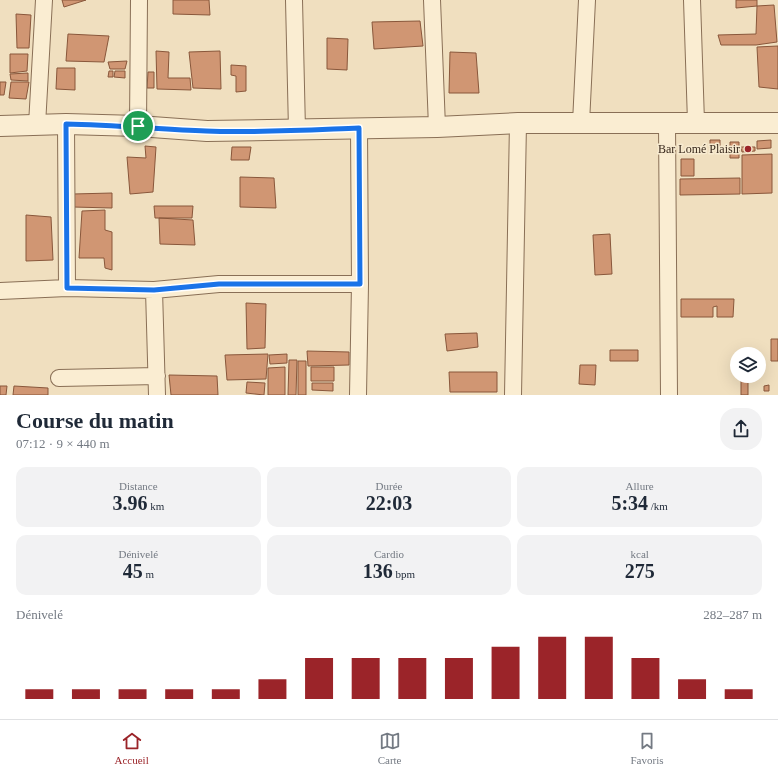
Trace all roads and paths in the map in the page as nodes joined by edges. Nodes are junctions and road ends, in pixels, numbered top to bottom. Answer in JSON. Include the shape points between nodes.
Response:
{"nodes":[{"id":1,"x":44,"y":0,"type":"edge"},
{"id":2,"x":139,"y":0,"type":"edge"},
{"id":3,"x":294,"y":0,"type":"edge"},
{"id":4,"x":432,"y":0,"type":"edge"},
{"id":5,"x":587,"y":0,"type":"edge"},
{"id":6,"x":692,"y":0,"type":"edge"},
{"id":7,"x":696,"y":122,"type":"junction"},
{"id":8,"x":518,"y":123,"type":"junction"},
{"id":9,"x":582,"y":123,"type":"junction"},
{"id":10,"x":778,"y":123,"type":"edge"},
{"id":11,"x":66,"y":124,"type":"junction"},
{"id":12,"x":667,"y":124,"type":"junction"},
{"id":13,"x":37,"y":125,"type":"junction"},
{"id":14,"x":0,"y":126,"type":"edge"},
{"id":15,"x":138,"y":126,"type":"junction"},
{"id":16,"x":437,"y":127,"type":"junction"},
{"id":17,"x":359,"y":128,"type":"junction"},
{"id":18,"x":297,"y":130,"type":"junction"},
{"id":19,"x":360,"y":284,"type":"junction"},
{"id":20,"x":67,"y":288,"type":"junction"},
{"id":21,"x":154,"y":290,"type":"junction"},
{"id":22,"x":0,"y":291,"type":"edge"},
{"id":23,"x":158,"y":376,"type":"junction"},
{"id":24,"x":59,"y":378,"type":"dead end"},
{"id":25,"x":157,"y":395,"type":"edge"},
{"id":26,"x":358,"y":395,"type":"edge"},
{"id":27,"x":514,"y":395,"type":"edge"},
{"id":28,"x":669,"y":395,"type":"edge"}],
"edges":[{"from":1,"to":13,"type":"street"},
{"from":2,"to":15,"type":"street"},
{"from":3,"to":18,"type":"street"},
{"from":4,"to":16,"type":"street"},
{"from":5,"to":9,"type":"street"},
{"from":6,"to":7,"type":"street"},
{"from":7,"to":10,"type":"street"},
{"from":7,"to":12,"type":"street"},
{"from":8,"to":9,"type":"street"},
{"from":8,"to":16,"type":"street"},
{"from":8,"to":27,"type":"street"},
{"from":9,"to":12,"type":"street"},
{"from":11,"to":13,"type":"street"},
{"from":11,"to":15,"type":"street"},
{"from":11,"to":20,"type":"street"},
{"from":12,"to":28,"type":"street"},
{"from":13,"to":14,"type":"street"},
{"from":15,"to":18,"type":"street","via":[[207,131]]},
{"from":16,"to":17,"type":"street"},
{"from":17,"to":18,"type":"street"},
{"from":17,"to":19,"type":"street"},
{"from":19,"to":21,"type":"street","via":[[219,284]]},
{"from":19,"to":26,"type":"street"},
{"from":20,"to":21,"type":"street"},
{"from":20,"to":22,"type":"street"},
{"from":21,"to":23,"type":"street"},
{"from":23,"to":24,"type":"street"},
{"from":23,"to":25,"type":"street"}]}
